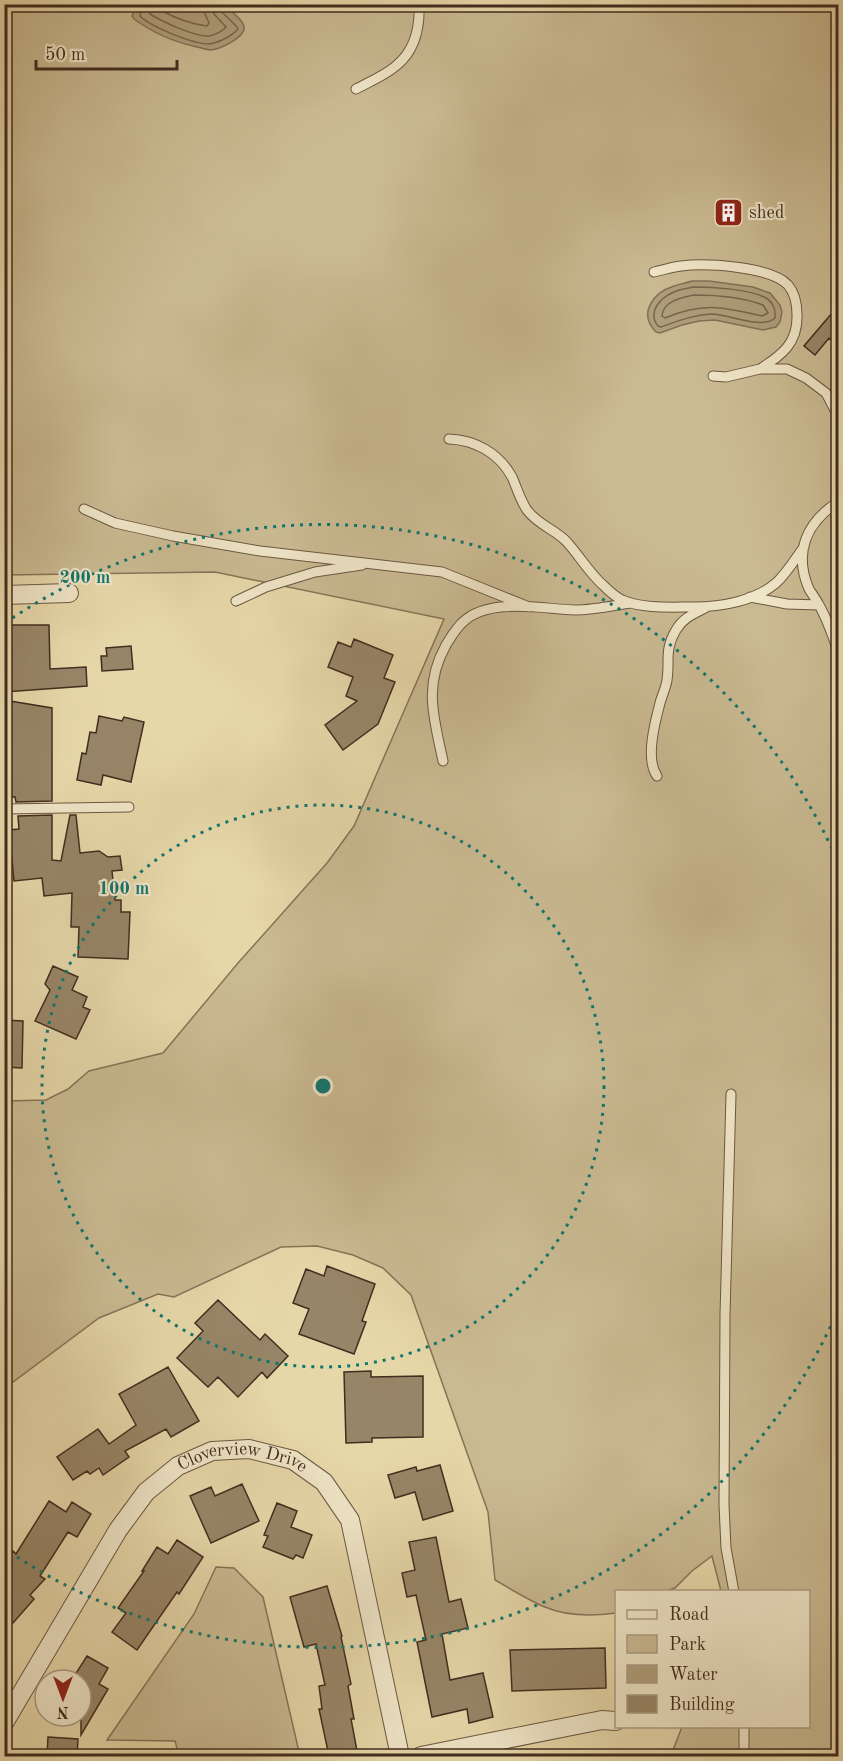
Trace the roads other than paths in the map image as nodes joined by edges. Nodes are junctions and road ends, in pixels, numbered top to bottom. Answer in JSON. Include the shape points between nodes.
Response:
{"nodes":[{"id":1,"x":419,"y":4,"type":"edge"},
{"id":2,"x":356,"y":89,"type":"dead end"},
{"id":3,"x":654,"y":272,"type":"dead end"},
{"id":4,"x":760,"y":369,"type":"junction"},
{"id":5,"x":713,"y":376,"type":"dead end"},
{"id":6,"x":838,"y":416,"type":"edge"},
{"id":7,"x":449,"y":439,"type":"dead end"},
{"id":8,"x":838,"y":502,"type":"edge"},
{"id":9,"x":84,"y":509,"type":"dead end"},
{"id":10,"x":804,"y":547,"type":"junction"},
{"id":11,"x":373,"y":563,"type":"junction"},
{"id":12,"x":69,"y":593,"type":"dead end"},
{"id":13,"x":4,"y":596,"type":"edge"},
{"id":14,"x":749,"y":597,"type":"junction"},
{"id":15,"x":236,"y":602,"type":"dead end"},
{"id":16,"x":632,"y":602,"type":"junction"},
{"id":17,"x":819,"y":605,"type":"junction"},
{"id":18,"x":529,"y":607,"type":"junction"},
{"id":19,"x":707,"y":607,"type":"junction"},
{"id":20,"x":838,"y":651,"type":"edge"},
{"id":21,"x":443,"y":761,"type":"dead end"},
{"id":22,"x":657,"y":776,"type":"dead end"},
{"id":23,"x":129,"y":807,"type":"dead end"},
{"id":24,"x":4,"y":809,"type":"edge"},
{"id":25,"x":731,"y":1094,"type":"dead end"},
{"id":26,"x":734,"y":1590,"type":"edge"},
{"id":27,"x":615,"y":1721,"type":"edge"},
{"id":28,"x":4,"y":1723,"type":"edge"},
{"id":29,"x":744,"y":1728,"type":"edge"},
{"id":30,"x":400,"y":1756,"type":"edge"},
{"id":31,"x":421,"y":1756,"type":"edge"},
{"id":32,"x":744,"y":1756,"type":"edge"}],
"edges":[{"from":1,"to":2,"type":"lane","via":[[416,39],[408,52],[397,65]]},
{"from":3,"to":4,"type":"lane","via":[[715,265],[760,271],[788,285],[796,302],[793,340],[779,357]]},
{"from":4,"to":5,"type":"lane"},
{"from":4,"to":6,"type":"lane","via":[[787,369],[806,378],[826,393]]},
{"from":7,"to":16,"type":"lane","via":[[477,444],[495,455],[533,517],[564,539],[603,586],[621,600]]},
{"from":8,"to":10,"type":"lane","via":[[814,522]]},
{"from":9,"to":11,"type":"lane","via":[[115,523],[173,536],[260,551]]},
{"from":10,"to":14,"type":"lane","via":[[775,583]]},
{"from":10,"to":17,"type":"lane","via":[[806,578]]},
{"from":11,"to":15,"type":"lane","via":[[315,572],[266,587]]},
{"from":11,"to":18,"type":"lane","via":[[442,572]]},
{"from":12,"to":13,"type":"street"},
{"from":14,"to":17,"type":"lane"},
{"from":14,"to":19,"type":"lane"},
{"from":16,"to":18,"type":"lane","via":[[574,610]]},
{"from":16,"to":19,"type":"lane"},
{"from":17,"to":20,"type":"lane"},
{"from":18,"to":21,"type":"lane","via":[[477,612],[463,622],[440,655],[431,687]]},
{"from":19,"to":22,"type":"lane","via":[[680,623],[671,639],[668,676],[653,743],[651,763]]},
{"from":23,"to":24,"type":"lane"},
{"from":25,"to":26,"type":"lane","via":[[724,1505]]},
{"from":27,"to":31,"type":"street","via":[[602,1720]]},
{"from":28,"to":30,"type":"street","name":"Cloverview Drive","via":[[118,1530],[146,1492],[178,1466],[212,1451],[249,1449],[293,1460],[324,1482],[350,1520]]},
{"from":29,"to":32,"type":"lane"}]}
